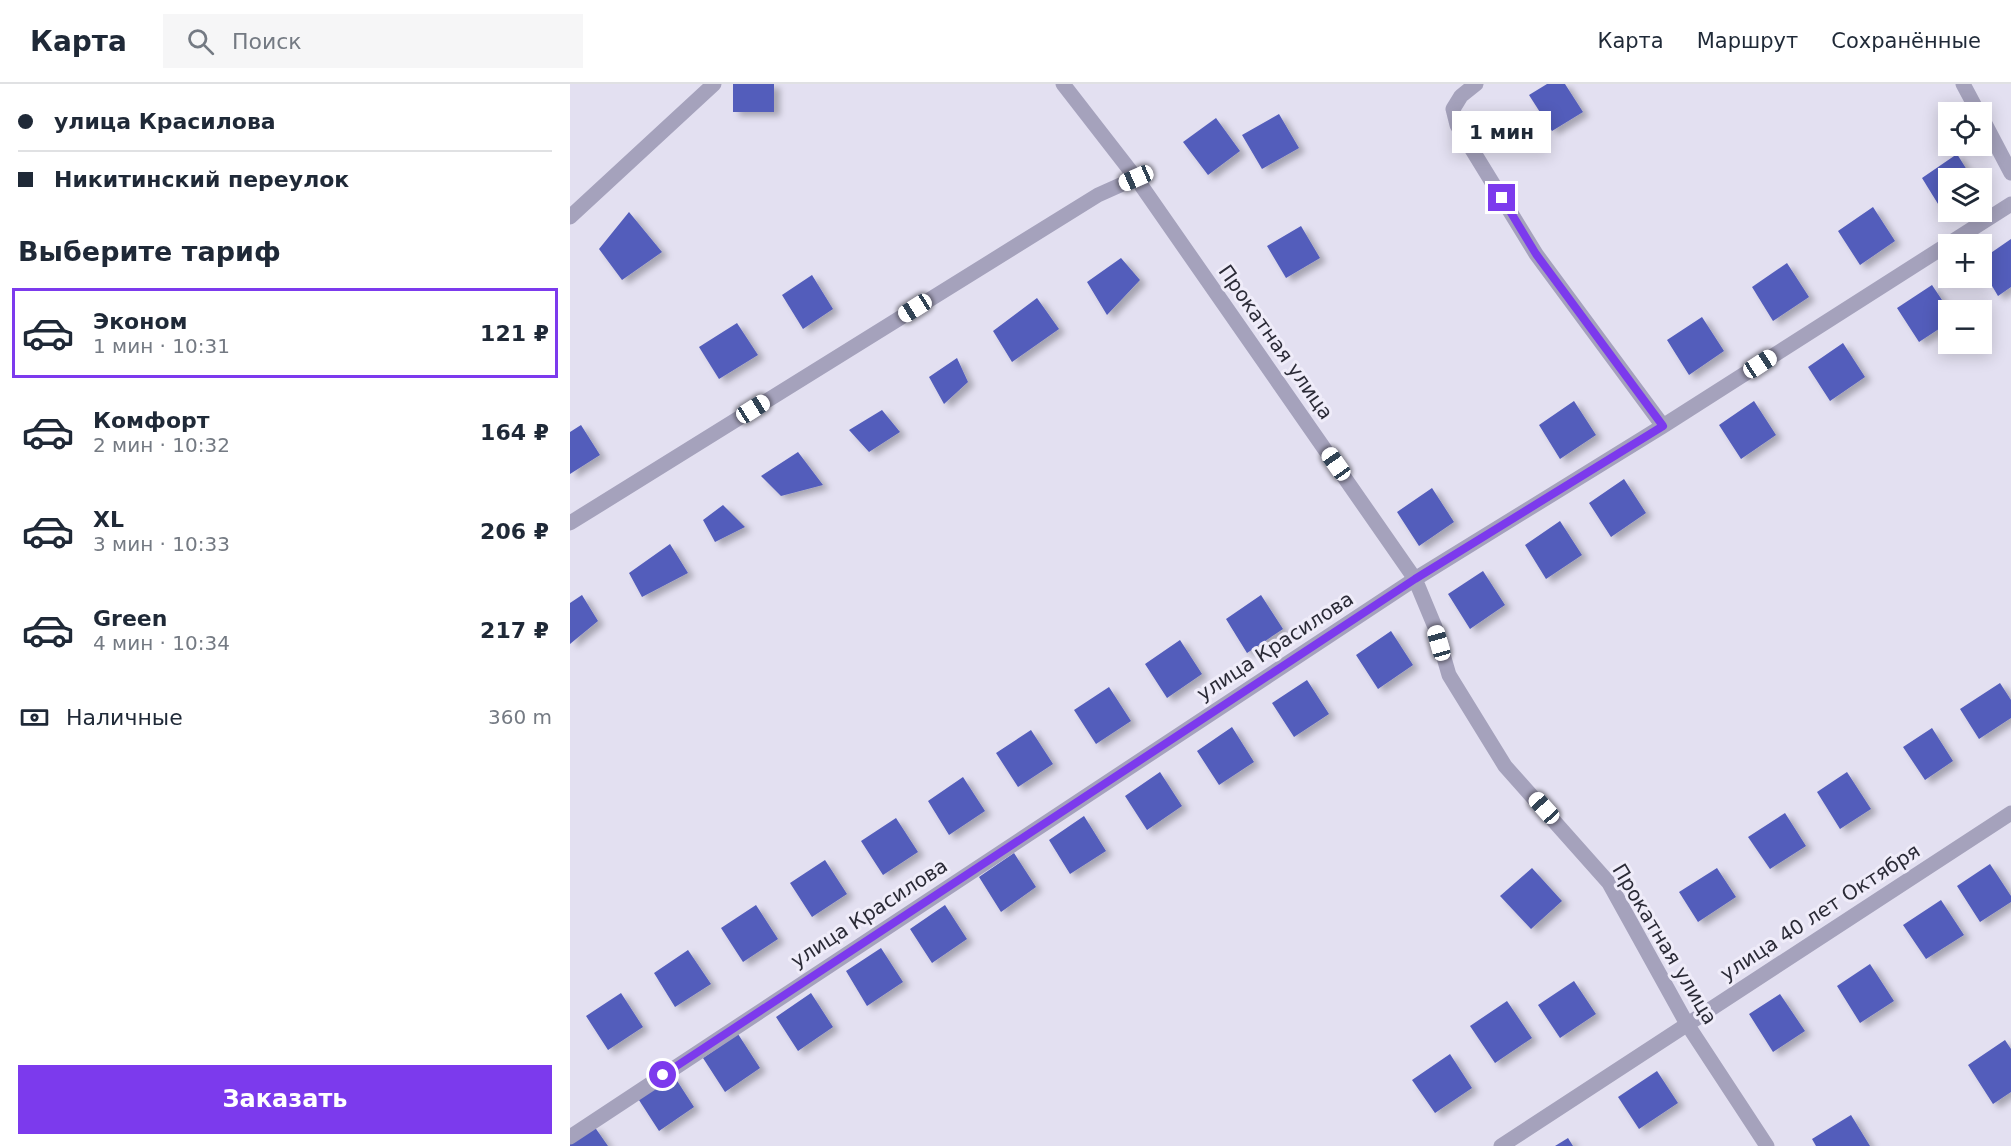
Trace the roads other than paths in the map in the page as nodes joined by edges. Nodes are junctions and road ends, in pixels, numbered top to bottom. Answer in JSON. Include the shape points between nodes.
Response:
{"nodes":[{"id":1,"x":714,"y":84,"type":"edge"},
{"id":2,"x":1063,"y":84,"type":"edge"},
{"id":3,"x":1476,"y":84,"type":"edge"},
{"id":4,"x":1963,"y":84,"type":"edge"},
{"id":5,"x":1973,"y":102,"type":"edge"},
{"id":6,"x":1992,"y":137,"type":"edge"},
{"id":7,"x":2011,"y":173,"type":"edge"},
{"id":8,"x":1136,"y":178,"type":"junction"},
{"id":9,"x":2011,"y":204,"type":"edge"},
{"id":10,"x":570,"y":217,"type":"edge"},
{"id":11,"x":1663,"y":426,"type":"junction"},
{"id":12,"x":570,"y":523,"type":"edge"},
{"id":13,"x":1415,"y":579,"type":"junction"},
{"id":14,"x":2011,"y":813,"type":"edge"},
{"id":15,"x":1687,"y":1023,"type":"junction"},
{"id":16,"x":570,"y":1137,"type":"edge"},
{"id":17,"x":1502,"y":1146,"type":"edge"},
{"id":18,"x":1767,"y":1146,"type":"edge"}],
"edges":[{"from":1,"to":10,"type":"street"},
{"from":2,"to":8,"type":"street","name":"Прокатная улица"},
{"from":3,"to":11,"type":"street","via":[[1453,109],[1457,125],[1536,254]]},
{"from":4,"to":5,"type":"street"},
{"from":6,"to":7,"type":"street"},
{"from":8,"to":12,"type":"street","via":[[1098,195]]},
{"from":8,"to":13,"type":"street","name":"Прокатная улица"},
{"from":9,"to":11,"type":"street","name":"улица Красилова"},
{"from":11,"to":13,"type":"street","name":"улица Красилова"},
{"from":13,"to":15,"type":"street","name":"Прокатная улица","via":[[1449,675],[1505,766],[1609,882]]},
{"from":13,"to":16,"type":"street","name":"улица Красилова"},
{"from":14,"to":15,"type":"street","name":"улица 40 лет Октября"},
{"from":15,"to":17,"type":"street","name":"улица 40 лет Октября"},
{"from":15,"to":18,"type":"street","name":"Прокатная улица"}]}
